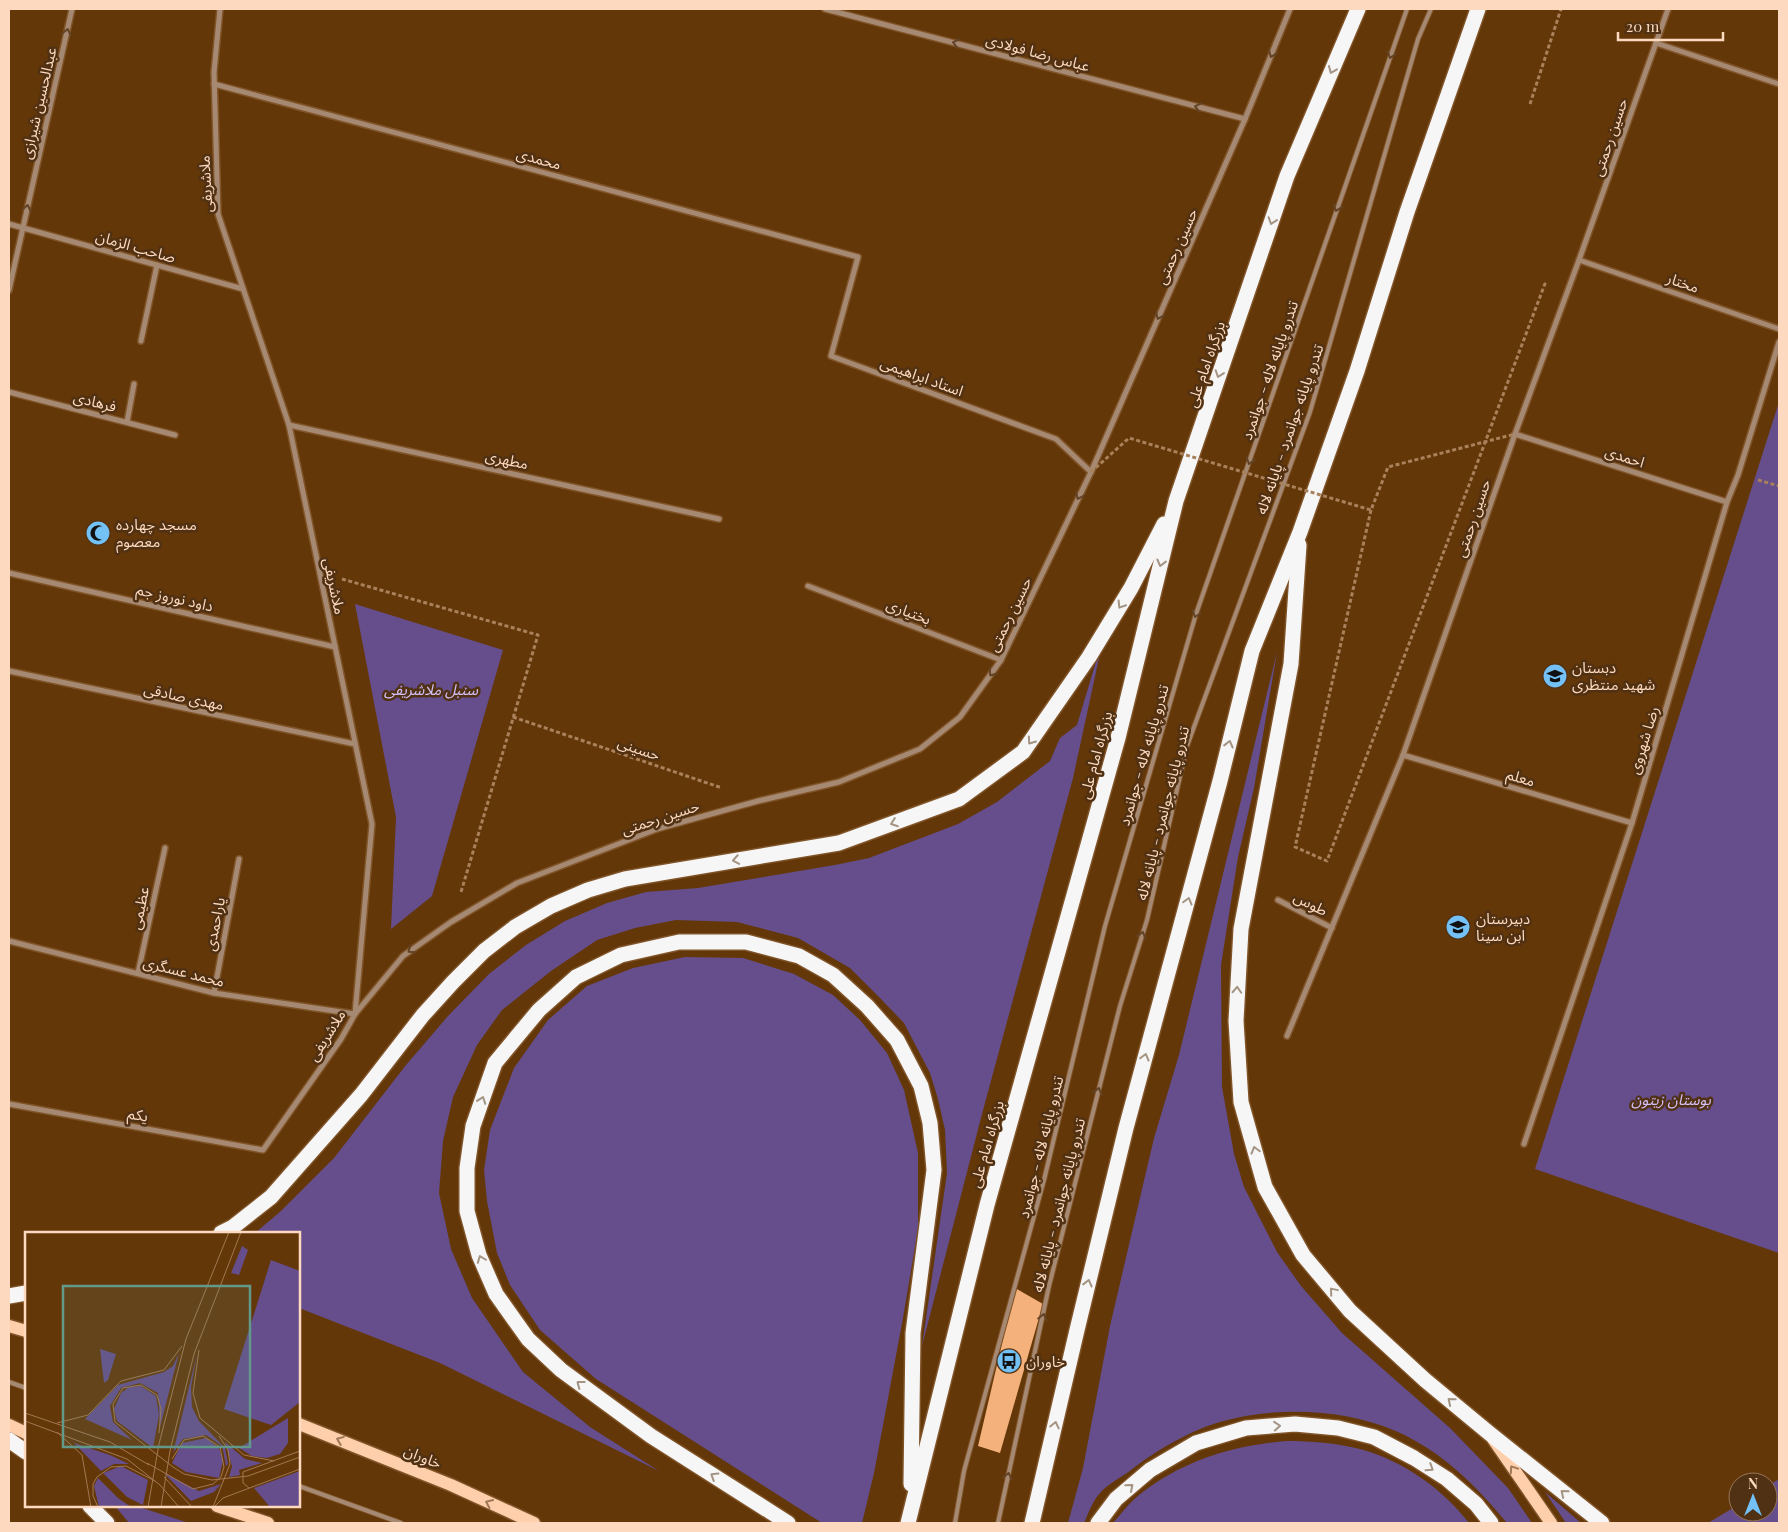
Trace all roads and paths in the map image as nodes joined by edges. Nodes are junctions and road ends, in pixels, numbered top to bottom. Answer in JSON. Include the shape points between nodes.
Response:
{"nodes":[{"id":1,"x":72,"y":9,"type":"edge"},
{"id":2,"x":220,"y":9,"type":"edge"},
{"id":3,"x":825,"y":9,"type":"edge"},
{"id":4,"x":1290,"y":9,"type":"edge"},
{"id":5,"x":1358,"y":9,"type":"edge"},
{"id":6,"x":1407,"y":9,"type":"edge"},
{"id":7,"x":1431,"y":9,"type":"edge"},
{"id":8,"x":1478,"y":9,"type":"edge"},
{"id":9,"x":1561,"y":9,"type":"edge"},
{"id":10,"x":1668,"y":9,"type":"edge"},
{"id":11,"x":1656,"y":42,"type":"junction"},
{"id":12,"x":214,"y":84,"type":"junction"},
{"id":13,"x":1779,"y":84,"type":"edge"},
{"id":14,"x":1530,"y":104,"type":"dead end"},
{"id":15,"x":1245,"y":120,"type":"junction"},
{"id":16,"x":9,"y":224,"type":"edge"},
{"id":17,"x":23,"y":228,"type":"junction"},
{"id":18,"x":858,"y":257,"type":"joint"},
{"id":19,"x":1579,"y":260,"type":"junction"},
{"id":20,"x":157,"y":265,"type":"junction"},
{"id":21,"x":1548,"y":278,"type":"dead end"},
{"id":22,"x":243,"y":289,"type":"junction"},
{"id":23,"x":9,"y":290,"type":"edge"},
{"id":24,"x":1779,"y":328,"type":"edge"},
{"id":25,"x":142,"y":341,"type":"dead end"},
{"id":26,"x":1779,"y":342,"type":"edge"},
{"id":27,"x":134,"y":384,"type":"dead end"},
{"id":28,"x":9,"y":392,"type":"edge"},
{"id":29,"x":127,"y":422,"type":"junction"},
{"id":30,"x":289,"y":425,"type":"junction"},
{"id":31,"x":1515,"y":434,"type":"junction"},
{"id":32,"x":175,"y":435,"type":"dead end"},
{"id":33,"x":1091,"y":472,"type":"junction"},
{"id":34,"x":1176,"y":500,"type":"junction"},
{"id":35,"x":1727,"y":502,"type":"junction"},
{"id":36,"x":1371,"y":510,"type":"junction"},
{"id":37,"x":719,"y":519,"type":"dead end"},
{"id":38,"x":1300,"y":532,"type":"junction"},
{"id":39,"x":9,"y":573,"type":"edge"},
{"id":40,"x":320,"y":574,"type":"junction"},
{"id":41,"x":808,"y":586,"type":"dead end"},
{"id":42,"x":335,"y":647,"type":"junction"},
{"id":43,"x":1001,"y":660,"type":"junction"},
{"id":44,"x":9,"y":672,"type":"edge"},
{"id":45,"x":513,"y":717,"type":"junction"},
{"id":46,"x":355,"y":744,"type":"junction"},
{"id":47,"x":1404,"y":754,"type":"junction"},
{"id":48,"x":758,"y":801,"type":"junction"},
{"id":49,"x":1632,"y":823,"type":"junction"},
{"id":50,"x":165,"y":848,"type":"dead end"},
{"id":51,"x":239,"y":859,"type":"dead end"},
{"id":52,"x":1278,"y":900,"type":"dead end"},
{"id":53,"x":451,"y":922,"type":"junction"},
{"id":54,"x":1332,"y":928,"type":"junction"},
{"id":55,"x":9,"y":940,"type":"edge"},
{"id":56,"x":138,"y":973,"type":"junction"},
{"id":57,"x":214,"y":993,"type":"junction"},
{"id":58,"x":355,"y":1014,"type":"junction"},
{"id":59,"x":1286,"y":1036,"type":"dead end"},
{"id":60,"x":9,"y":1104,"type":"edge"},
{"id":61,"x":1524,"y":1144,"type":"dead end"},
{"id":62,"x":263,"y":1150,"type":"joint"},
{"id":63,"x":224,"y":1232,"type":"edge"},
{"id":64,"x":25,"y":1293,"type":"edge"},
{"id":65,"x":9,"y":1296,"type":"edge"},
{"id":66,"x":9,"y":1326,"type":"edge"},
{"id":67,"x":25,"y":1332,"type":"edge"},
{"id":68,"x":9,"y":1382,"type":"edge"},
{"id":69,"x":25,"y":1388,"type":"edge"},
{"id":70,"x":300,"y":1424,"type":"edge"},
{"id":71,"x":9,"y":1425,"type":"edge"},
{"id":72,"x":25,"y":1433,"type":"edge"},
{"id":73,"x":1489,"y":1433,"type":"junction"},
{"id":74,"x":9,"y":1440,"type":"edge"},
{"id":75,"x":25,"y":1451,"type":"edge"},
{"id":76,"x":300,"y":1486,"type":"edge"},
{"id":77,"x":91,"y":1507,"type":"edge"},
{"id":78,"x":219,"y":1507,"type":"edge"},
{"id":79,"x":910,"y":1516,"type":"edge"},
{"id":80,"x":107,"y":1523,"type":"edge"},
{"id":81,"x":268,"y":1523,"type":"edge"},
{"id":82,"x":402,"y":1523,"type":"edge"},
{"id":83,"x":534,"y":1523,"type":"edge"},
{"id":84,"x":788,"y":1523,"type":"edge"},
{"id":85,"x":955,"y":1523,"type":"edge"},
{"id":86,"x":998,"y":1523,"type":"edge"},
{"id":87,"x":1032,"y":1523,"type":"edge"},
{"id":88,"x":1098,"y":1523,"type":"edge"},
{"id":89,"x":1491,"y":1523,"type":"edge"},
{"id":90,"x":1551,"y":1523,"type":"edge"},
{"id":91,"x":1602,"y":1523,"type":"edge"}],
"edges":[{"from":17,"to":1,"type":"street","name":"عبدالحسین شیرازی","one_way":true},
{"from":2,"to":12,"type":"street","name":"ملاشریفی"},
{"from":15,"to":3,"type":"street","name":"عباس رضا فولادی","one_way":true},
{"from":4,"to":15,"type":"street","name":"حسین رحمتی","one_way":true},
{"from":5,"to":34,"type":"highway","name":"بزرگراه امام علی","one_way":true,"via":[[1288,176]]},
{"from":6,"to":85,"type":"lane","name":"تندرو پایانه لاله - جوانمرد","one_way":true,"via":[[1196,614],[1105,926],[1044,1180],[964,1471]]},
{"from":86,"to":7,"type":"lane","name":"تندرو پایانه جوانمرد - پایانه لاله","one_way":true,"via":[[1049,1286],[1120,1006],[1147,920],[1187,746],[1310,412],[1418,39]]},
{"from":8,"to":38,"type":"highway"},
{"from":9,"to":14,"type":"path"},
{"from":10,"to":11,"type":"street","name":"حسین رحمتی"},
{"from":11,"to":13,"type":"street"},
{"from":11,"to":19,"type":"street","name":"حسین رحمتی"},
{"from":12,"to":18,"type":"street","name":"محمدی"},
{"from":12,"to":22,"type":"street","name":"ملاشریفی","via":[[218,214]]},
{"from":15,"to":33,"type":"street","name":"حسین رحمتی","one_way":true},
{"from":16,"to":17,"type":"street","name":"صاحب الزمان"},
{"from":17,"to":20,"type":"street","name":"صاحب الزمان"},
{"from":17,"to":23,"type":"street","name":"عبدالحسین شیرازی"},
{"from":18,"to":33,"type":"street","name":"استاد ابراهیمی","via":[[831,356],[1056,439]]},
{"from":19,"to":24,"type":"street","name":"مختار"},
{"from":19,"to":31,"type":"street","name":"حسین رحمتی"},
{"from":20,"to":22,"type":"street","name":"صاحب الزمان"},
{"from":20,"to":25,"type":"street"},
{"from":21,"to":36,"type":"path","via":[[1327,861],[1295,847]]},
{"from":22,"to":30,"type":"street","name":"ملاشریفی"},
{"from":26,"to":35,"type":"street","name":"رضا شهروی"},
{"from":27,"to":29,"type":"street"},
{"from":28,"to":29,"type":"street","name":"فرهادی"},
{"from":29,"to":32,"type":"street","name":"فرهادی"},
{"from":30,"to":37,"type":"street","name":"مطهری"},
{"from":30,"to":40,"type":"street","name":"ملاشریفی"},
{"from":31,"to":35,"type":"street","name":"احمدی"},
{"from":31,"to":36,"type":"path","bridge":true,"via":[[1388,467]]},
{"from":31,"to":47,"type":"street","name":"حسین رحمتی"},
{"from":33,"to":36,"type":"path","bridge":true,"via":[[1129,438]]},
{"from":33,"to":43,"type":"street","name":"حسین رحمتی","one_way":true},
{"from":34,"to":63,"type":"highway","one_way":true,"via":[[1132,588],[1023,752],[959,799],[839,842],[625,879],[551,906],[515,927],[447,989],[361,1095],[271,1197]]},
{"from":34,"to":79,"type":"highway","name":"بزرگراه امام علی","one_way":true,"via":[[1118,738],[987,1205]]},
{"from":35,"to":49,"type":"street","name":"رضا شهروی"},
{"from":73,"to":38,"type":"highway","one_way":true,"via":[[1350,1311],[1303,1255],[1265,1188],[1241,1102],[1236,1021],[1241,929],[1291,664]]},
{"from":87,"to":38,"type":"highway","one_way":true,"via":[[1126,1128],[1252,651]]},
{"from":39,"to":42,"type":"street","name":"داود نوروز جم"},
{"from":40,"to":42,"type":"street","name":"ملاشریفی"},
{"from":40,"to":45,"type":"path","via":[[538,635]]},
{"from":41,"to":43,"type":"street","name":"بختیاری"},
{"from":42,"to":46,"type":"street","name":"ملاشریفی"},
{"from":43,"to":48,"type":"street","name":"حسین رحمتی","one_way":true,"via":[[960,717],[920,749],[839,782]]},
{"from":44,"to":46,"type":"street","name":"مهدی صادقی"},
{"from":45,"to":48,"type":"path","name":"حسینی"},
{"from":45,"to":53,"type":"path"},
{"from":46,"to":58,"type":"street","name":"ملاشریفی","via":[[372,824]]},
{"from":47,"to":49,"type":"street","name":"معلم"},
{"from":47,"to":54,"type":"street","name":"حسین رحمتی"},
{"from":48,"to":53,"type":"street","name":"حسین رحمتی","via":[[657,828],[517,883]]},
{"from":49,"to":61,"type":"street","name":"رضا شهروی"},
{"from":50,"to":56,"type":"street","name":"عظیمی"},
{"from":51,"to":57,"type":"street","name":"یاراحمدی"},
{"from":52,"to":54,"type":"street","name":"طوس"},
{"from":53,"to":58,"type":"street","name":"حسین رحمتی","one_way":true,"via":[[404,956]]},
{"from":54,"to":59,"type":"street","name":"حسین رحمتی"},
{"from":55,"to":56,"type":"street","name":"محمد عسگری"},
{"from":56,"to":57,"type":"street","name":"محمد عسگری"},
{"from":57,"to":58,"type":"street","name":"محمد عسگری"},
{"from":58,"to":62,"type":"street","name":"ملاشریفی"},
{"from":60,"to":62,"type":"street","name":"یکم"},
{"from":64,"to":65,"type":"highway"},
{"from":66,"to":67,"type":"main road"},
{"from":68,"to":69,"type":"lane"},
{"from":83,"to":70,"type":"main road","name":"خاوران","one_way":true,"via":[[451,1485]]},
{"from":71,"to":72,"type":"main road"},
{"from":90,"to":73,"type":"main road","one_way":true},
{"from":91,"to":73,"type":"highway","one_way":true},
{"from":74,"to":75,"type":"highway"},
{"from":76,"to":82,"type":"lane"},
{"from":77,"to":80,"type":"highway"},
{"from":78,"to":81,"type":"main road"},
{"from":84,"to":79,"type":"highway","one_way":true,"via":[[651,1436],[561,1370],[528,1339],[496,1294],[479,1255],[467,1211],[467,1168],[473,1126],[495,1063],[538,1010],[576,977],[621,955],[679,942],[746,942],[799,956],[833,975],[867,1006],[897,1040],[921,1086],[930,1123],[934,1170],[913,1332]]},
{"from":88,"to":89,"type":"highway","one_way":true,"via":[[1116,1499],[1150,1470],[1196,1443],[1246,1428],[1295,1424],[1338,1428],[1374,1437],[1447,1479],[1476,1504]]}]}
